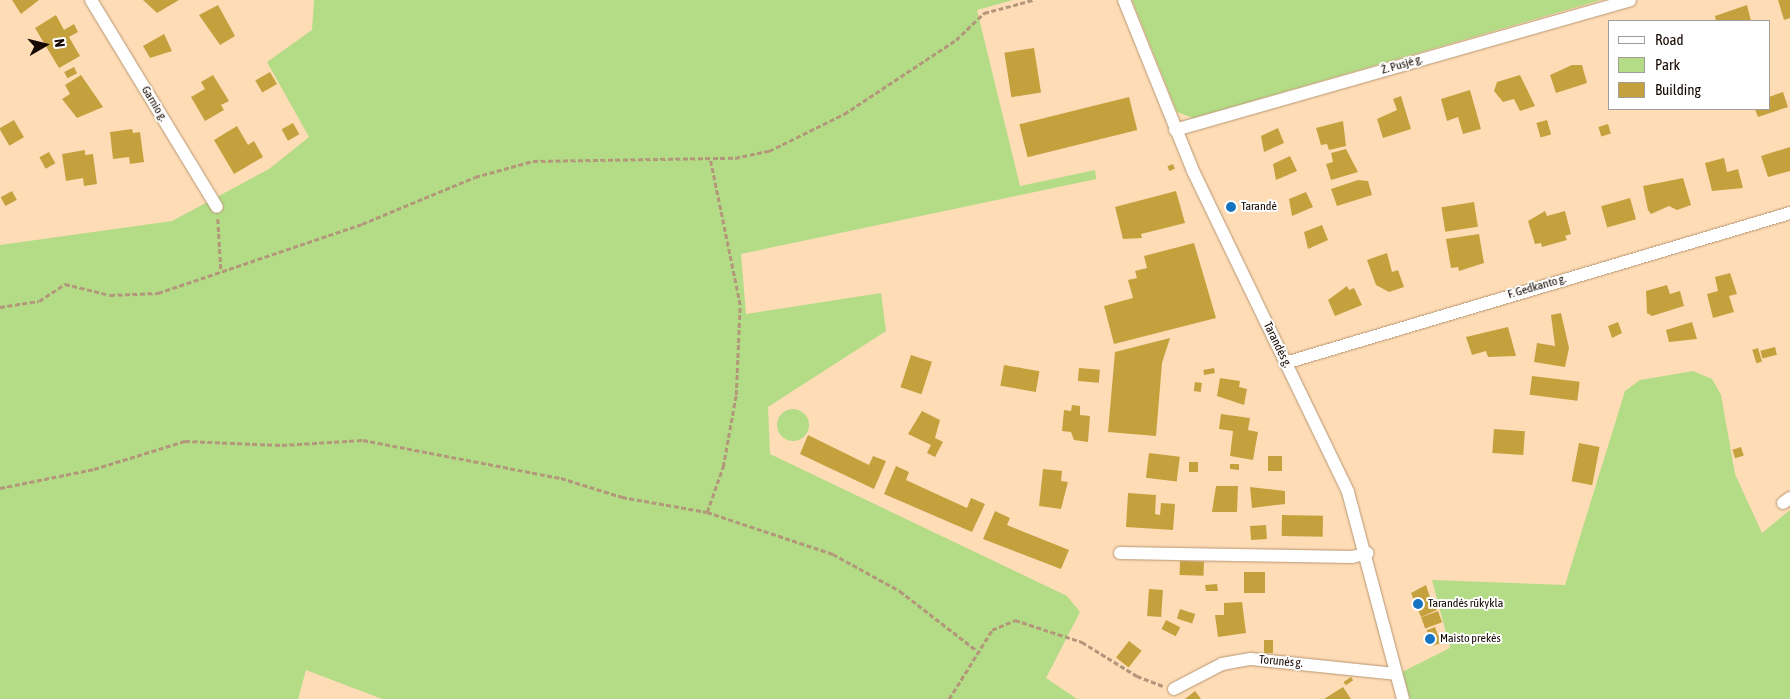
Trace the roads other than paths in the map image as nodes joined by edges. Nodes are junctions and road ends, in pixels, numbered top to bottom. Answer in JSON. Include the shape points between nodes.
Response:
{"nodes":[{"id":1,"x":91,"y":0,"type":"edge"},
{"id":2,"x":1124,"y":0,"type":"edge"},
{"id":3,"x":1630,"y":0,"type":"edge"},
{"id":4,"x":1175,"y":130,"type":"junction"},
{"id":5,"x":217,"y":207,"type":"road end"},
{"id":6,"x":1790,"y":213,"type":"edge"},
{"id":7,"x":1285,"y":362,"type":"junction"},
{"id":8,"x":1120,"y":553,"type":"dead end"},
{"id":9,"x":1368,"y":554,"type":"junction"},
{"id":10,"x":1395,"y":674,"type":"junction"},
{"id":11,"x":1174,"y":689,"type":"road end"},
{"id":12,"x":1403,"y":699,"type":"edge"}],
"edges":[{"from":1,"to":5,"type":"street","name":"Garnio g."},
{"from":2,"to":4,"type":"street","name":"Tarandės g."},
{"from":3,"to":4,"type":"street","name":"Ž. Pusjė g."},
{"from":4,"to":7,"type":"street","name":"Tarandės g."},
{"from":6,"to":7,"type":"street","name":"F. Gedkanto g."},
{"from":7,"to":9,"type":"street","name":"Tarandės g.","via":[[1338,467]]},
{"from":8,"to":9,"type":"street","via":[[1352,557]]},
{"from":9,"to":10,"type":"street","name":"Tarandės g."},
{"from":10,"to":11,"type":"street","name":"Torunės g.","via":[[1251,659],[1222,664]]},
{"from":10,"to":12,"type":"street","name":"Tarandės g."}]}
